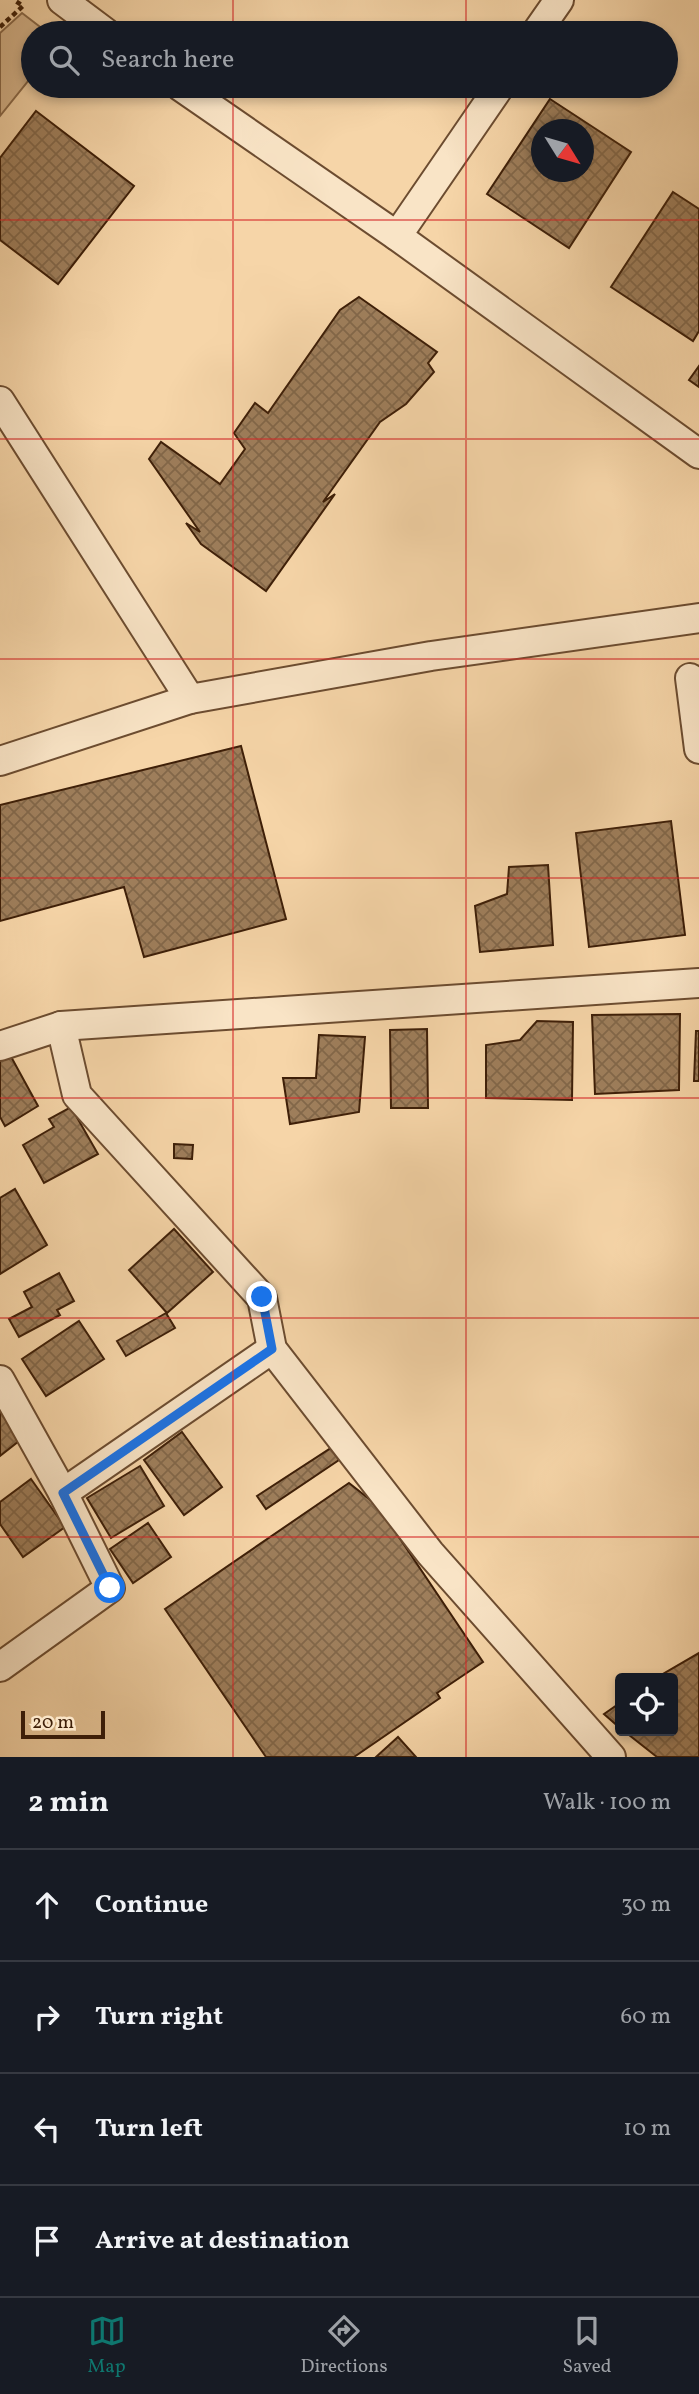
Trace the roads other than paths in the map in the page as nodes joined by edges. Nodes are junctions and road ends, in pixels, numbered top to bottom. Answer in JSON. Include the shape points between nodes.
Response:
{"nodes":[{"id":1,"x":62,"y":0,"type":"edge"},
{"id":2,"x":559,"y":0,"type":"edge"},
{"id":3,"x":90,"y":21,"type":"edge"},
{"id":4,"x":544,"y":21,"type":"edge"},
{"id":5,"x":197,"y":98,"type":"edge"},
{"id":6,"x":492,"y":98,"type":"edge"},
{"id":7,"x":397,"y":236,"type":"junction"},
{"id":8,"x":0,"y":401,"type":"edge"},
{"id":9,"x":699,"y":454,"type":"edge"},
{"id":10,"x":699,"y":618,"type":"edge"},
{"id":11,"x":690,"y":678,"type":"dead end"},
{"id":12,"x":190,"y":699,"type":"junction"},
{"id":13,"x":699,"y":749,"type":"edge"},
{"id":14,"x":0,"y":761,"type":"edge"},
{"id":15,"x":699,"y":983,"type":"edge"},
{"id":16,"x":61,"y":1026,"type":"junction"},
{"id":17,"x":0,"y":1046,"type":"edge"},
{"id":18,"x":272,"y":1349,"type":"junction"},
{"id":19,"x":0,"y":1380,"type":"edge"},
{"id":20,"x":63,"y":1493,"type":"junction"},
{"id":21,"x":0,"y":1667,"type":"edge"},
{"id":22,"x":611,"y":1757,"type":"edge"}],
"edges":[{"from":1,"to":3,"type":"street"},
{"from":2,"to":4,"type":"street"},
{"from":5,"to":7,"type":"street"},
{"from":6,"to":7,"type":"street"},
{"from":7,"to":9,"type":"street"},
{"from":8,"to":12,"type":"street"},
{"from":10,"to":12,"type":"street","via":[[431,656]]},
{"from":11,"to":13,"type":"street"},
{"from":12,"to":14,"type":"street"},
{"from":15,"to":16,"type":"street"},
{"from":16,"to":17,"type":"street"},
{"from":16,"to":18,"type":"street","via":[[77,1095],[262,1297]]},
{"from":18,"to":20,"type":"street"},
{"from":18,"to":22,"type":"street","via":[[430,1553]]},
{"from":19,"to":20,"type":"street"},
{"from":20,"to":21,"type":"street","via":[[110,1588]]}]}
